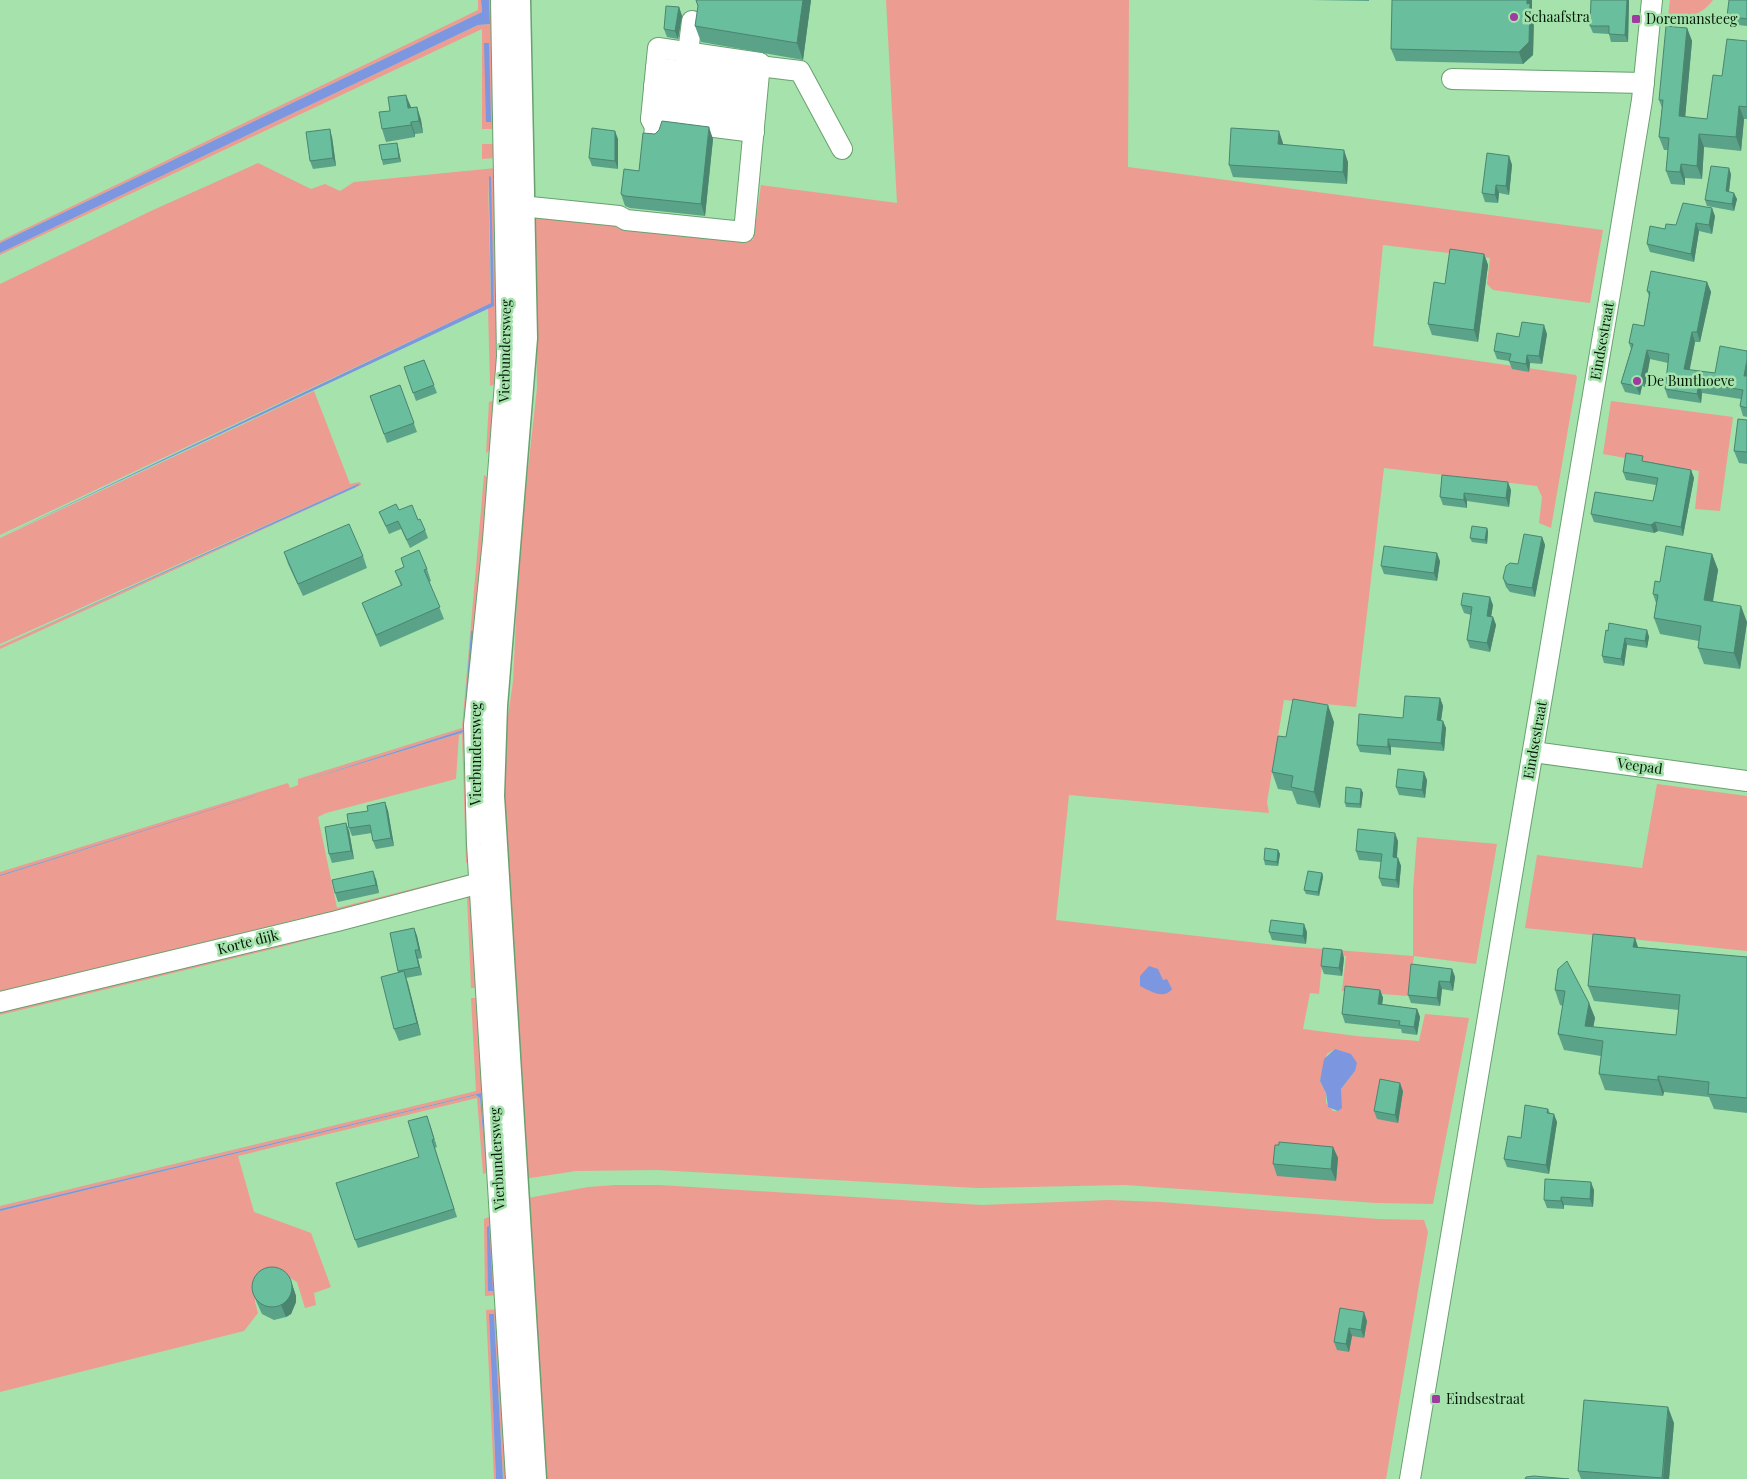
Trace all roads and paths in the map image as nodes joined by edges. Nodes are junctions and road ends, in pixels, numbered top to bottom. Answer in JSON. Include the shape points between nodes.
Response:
{"nodes":[{"id":1,"x":501,"y":0,"type":"edge"},
{"id":2,"x":517,"y":0,"type":"edge"},
{"id":3,"x":1652,"y":0,"type":"edge"},
{"id":4,"x":692,"y":21,"type":"dead end"},
{"id":5,"x":688,"y":52,"type":"junction"},
{"id":6,"x":1452,"y":79,"type":"dead end"},
{"id":7,"x":1644,"y":83,"type":"junction"},
{"id":8,"x":756,"y":98,"type":"junction"},
{"id":9,"x":654,"y":102,"type":"junction"},
{"id":10,"x":842,"y":149,"type":"dead end"},
{"id":11,"x":521,"y":206,"type":"junction"},
{"id":12,"x":1534,"y":752,"type":"junction"},
{"id":13,"x":1747,"y":781,"type":"edge"},
{"id":14,"x":488,"y":882,"type":"junction"},
{"id":15,"x":0,"y":1002,"type":"edge"},
{"id":16,"x":516,"y":1479,"type":"edge"},
{"id":17,"x":533,"y":1479,"type":"edge"},
{"id":18,"x":1410,"y":1479,"type":"edge"}],
"edges":[{"from":1,"to":14,"type":"street","name":"Vierbundersweg","via":[[507,356],[494,531],[474,725]]},
{"from":2,"to":11,"type":"main road","name":"Vierbundersweg"},
{"from":3,"to":7,"type":"street","name":"Eindsestraat"},
{"from":4,"to":5,"type":"street"},
{"from":5,"to":8,"type":"street","via":[[760,63]]},
{"from":5,"to":9,"type":"street","via":[[658,48]]},
{"from":6,"to":7,"type":"street"},
{"from":7,"to":12,"type":"street","name":"Eindsestraat"},
{"from":8,"to":9,"type":"street"},
{"from":8,"to":9,"type":"street"},
{"from":8,"to":10,"type":"street","via":[[800,71]]},
{"from":8,"to":11,"type":"street","via":[[744,232]]},
{"from":11,"to":14,"type":"main road","name":"Vierbundersweg","via":[[524,338],[494,706]]},
{"from":12,"to":13,"type":"street","name":"Veepad"},
{"from":12,"to":18,"type":"street","name":"Eindsestraat"},
{"from":14,"to":15,"type":"street","name":"Korte dijk"},
{"from":14,"to":16,"type":"street","name":"Vierbundersweg"},
{"from":14,"to":17,"type":"main road","name":"Vierbundersweg"}]}
